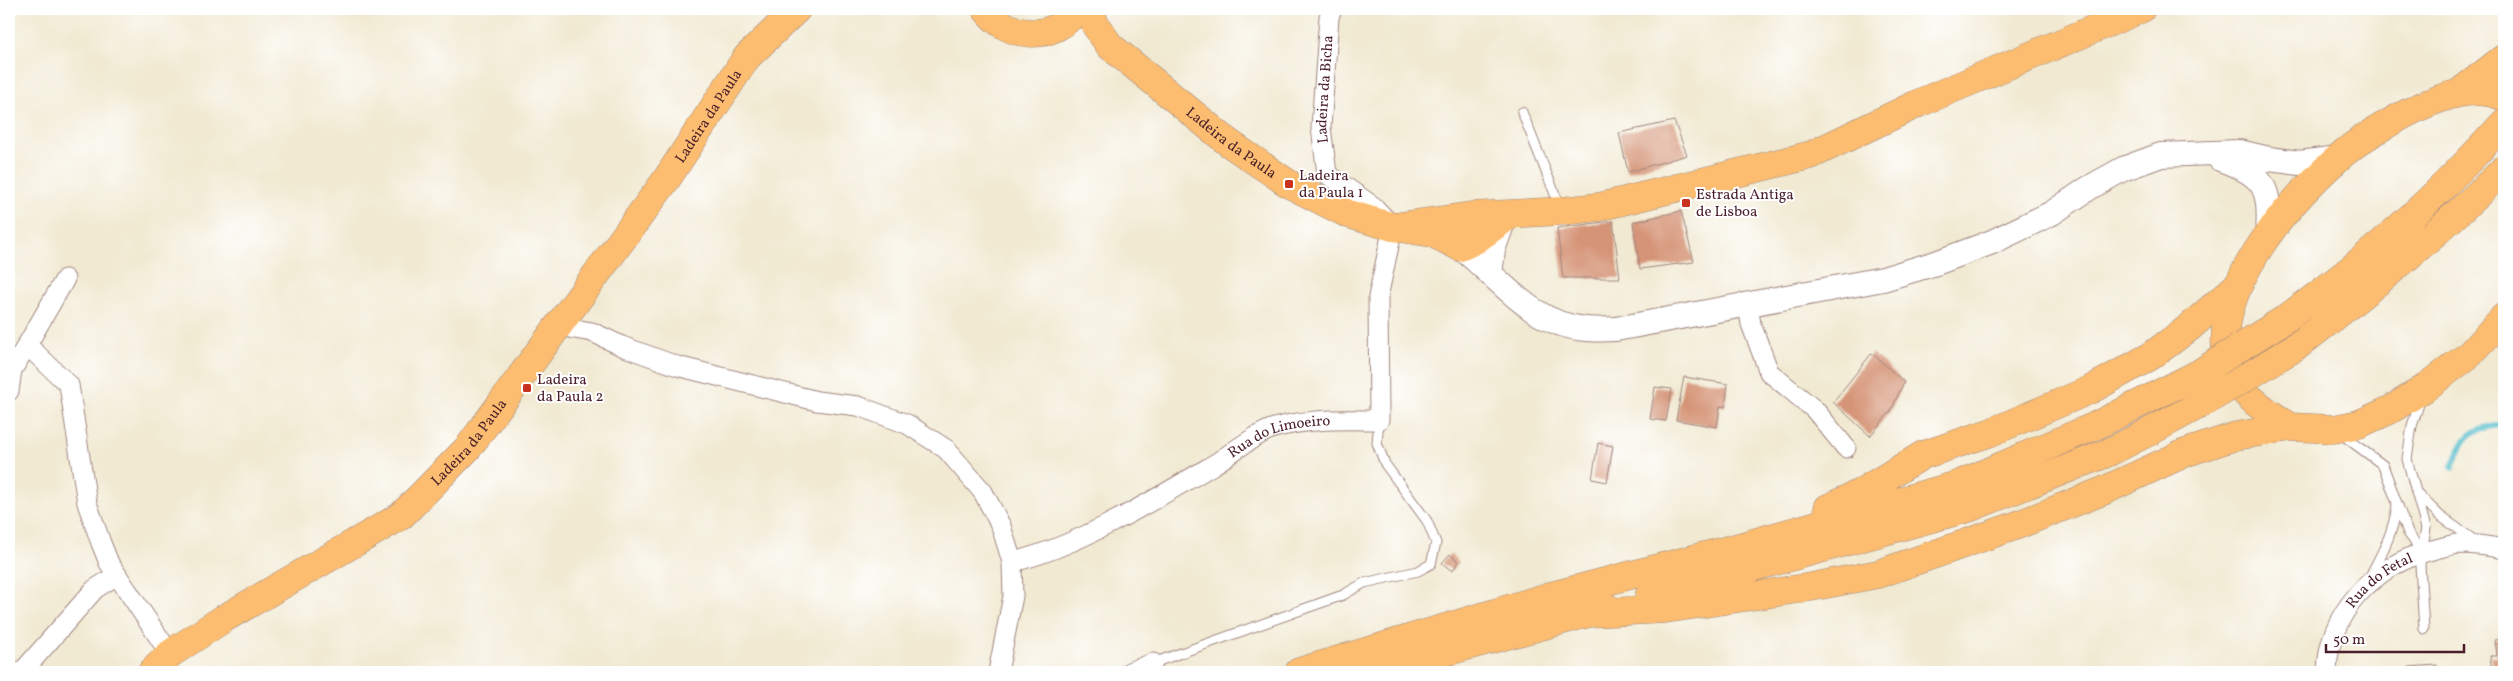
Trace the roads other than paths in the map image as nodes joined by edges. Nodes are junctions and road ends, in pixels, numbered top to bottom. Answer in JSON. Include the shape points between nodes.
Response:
{"nodes":[{"id":1,"x":797,"y":9,"type":"edge"},
{"id":2,"x":986,"y":9,"type":"edge"},
{"id":3,"x":1077,"y":9,"type":"edge"},
{"id":4,"x":1089,"y":9,"type":"edge"},
{"id":5,"x":1332,"y":9,"type":"edge"},
{"id":6,"x":2141,"y":9,"type":"edge"},
{"id":7,"x":1052,"y":30,"type":"junction"},
{"id":8,"x":1110,"y":46,"type":"junction"},
{"id":9,"x":2504,"y":58,"type":"edge"},
{"id":10,"x":2460,"y":92,"type":"junction"},
{"id":11,"x":2504,"y":97,"type":"edge"},
{"id":12,"x":1522,"y":112,"type":"dead end"},
{"id":13,"x":2504,"y":123,"type":"edge"},
{"id":14,"x":2202,"y":152,"type":"junction"},
{"id":15,"x":2338,"y":158,"type":"junction"},
{"id":16,"x":2504,"y":169,"type":"edge"},
{"id":17,"x":1562,"y":211,"type":"junction"},
{"id":18,"x":1471,"y":216,"type":"junction"},
{"id":19,"x":1507,"y":218,"type":"junction"},
{"id":20,"x":1393,"y":227,"type":"junction"},
{"id":21,"x":2268,"y":234,"type":"junction"},
{"id":22,"x":1460,"y":247,"type":"junction"},
{"id":23,"x":1490,"y":274,"type":"junction"},
{"id":24,"x":65,"y":279,"type":"dead end"},
{"id":25,"x":2239,"y":284,"type":"junction"},
{"id":26,"x":1748,"y":305,"type":"junction"},
{"id":27,"x":2504,"y":318,"type":"edge"},
{"id":28,"x":557,"y":326,"type":"junction"},
{"id":29,"x":27,"y":345,"type":"junction"},
{"id":30,"x":2504,"y":350,"type":"edge"},
{"id":31,"x":2470,"y":354,"type":"junction"},
{"id":32,"x":2424,"y":388,"type":"junction"},
{"id":33,"x":9,"y":391,"type":"edge"},
{"id":34,"x":1379,"y":420,"type":"junction"},
{"id":35,"x":2291,"y":427,"type":"junction"},
{"id":36,"x":2334,"y":429,"type":"junction"},
{"id":37,"x":1846,"y":448,"type":"dead end"},
{"id":38,"x":2416,"y":491,"type":"junction"},
{"id":39,"x":2398,"y":502,"type":"junction"},
{"id":40,"x":2486,"y":546,"type":"junction"},
{"id":41,"x":1735,"y":548,"type":"junction"},
{"id":42,"x":2504,"y":549,"type":"edge"},
{"id":43,"x":2423,"y":552,"type":"junction"},
{"id":44,"x":1012,"y":562,"type":"junction"},
{"id":45,"x":117,"y":575,"type":"junction"},
{"id":46,"x":2363,"y":588,"type":"junction"},
{"id":47,"x":1591,"y":613,"type":"junction"},
{"id":48,"x":2424,"y":629,"type":"dead end"},
{"id":49,"x":161,"y":663,"type":"edge"},
{"id":50,"x":1153,"y":663,"type":"joint"},
{"id":51,"x":22,"y":672,"type":"edge"},
{"id":52,"x":998,"y":672,"type":"edge"},
{"id":53,"x":1129,"y":672,"type":"edge"},
{"id":54,"x":1299,"y":672,"type":"edge"},
{"id":55,"x":1372,"y":672,"type":"edge"},
{"id":56,"x":2327,"y":672,"type":"edge"}],
"edges":[{"from":1,"to":28,"type":"main road","name":"Ladeira da Paula","via":[[747,57],[666,180]]},
{"from":2,"to":7,"type":"main road","via":[[992,18],[1020,33],[1037,34]]},
{"from":3,"to":7,"type":"main road"},
{"from":4,"to":8,"type":"main road"},
{"from":5,"to":20,"type":"street","name":"Ladeira da Bicha","via":[[1321,127],[1323,160],[1327,174],[1374,206]]},
{"from":6,"to":17,"type":"main road","via":[[1919,103],[1812,155],[1599,206]]},
{"from":7,"to":8,"type":"main road","via":[[1087,37]]},
{"from":8,"to":20,"type":"main road","name":"Ladeira da Paula","via":[[1229,143],[1289,184],[1348,214]]},
{"from":9,"to":10,"type":"main road"},
{"from":10,"to":11,"type":"main road","via":[[2481,91]]},
{"from":10,"to":15,"type":"main road","via":[[2399,117]]},
{"from":12,"to":17,"type":"lane"},
{"from":13,"to":41,"type":"main road","bridge":true,"via":[[2389,238],[2342,278],[2198,374],[2095,426],[1957,485]]},
{"from":14,"to":15,"type":"street","via":[[2239,152],[2300,163]]},
{"from":14,"to":21,"type":"street","via":[[2254,175],[2265,189],[2270,206]]},
{"from":14,"to":26,"type":"street","via":[[2161,155],[2123,169],[2052,213],[1936,264],[1883,279]]},
{"from":15,"to":21,"type":"main road","via":[[2300,195]]},
{"from":16,"to":47,"type":"main road","bridge":true,"via":[[2447,225],[2301,344],[2175,420],[2107,453],[1969,508]]},
{"from":17,"to":19,"type":"main road"},
{"from":18,"to":19,"type":"main road"},
{"from":18,"to":20,"type":"main road"},
{"from":18,"to":22,"type":"street","via":[[1460,235]]},
{"from":19,"to":22,"type":"main road"},
{"from":19,"to":23,"type":"street","via":[[1493,250]]},
{"from":20,"to":22,"type":"main road","name":"Ladeira da Paula","via":[[1432,233]]},
{"from":20,"to":34,"type":"street","via":[[1378,297]]},
{"from":21,"to":25,"type":"main road"},
{"from":22,"to":23,"type":"street"},
{"from":23,"to":26,"type":"street","via":[[1517,300],[1551,321],[1585,330],[1616,329]]},
{"from":24,"to":29,"type":"street"},
{"from":25,"to":35,"type":"main road","via":[[2228,318],[2225,347],[2231,373],[2269,414]]},
{"from":25,"to":41,"type":"main road","via":[[2190,327],[2150,356],[2090,390],[1988,433],[1923,455],[1824,511]]},
{"from":26,"to":37,"type":"street","via":[[1751,324],[1769,372],[1815,410]]},
{"from":27,"to":31,"type":"main road"},
{"from":28,"to":44,"type":"street","via":[[592,332],[676,366],[817,401],[858,406],[907,424],[946,449],[983,492],[1002,526]]},
{"from":28,"to":49,"type":"main road","name":"Ladeira da Paula","via":[[468,448],[401,516],[223,619]]},
{"from":29,"to":33,"type":"street","via":[[12,370]]},
{"from":29,"to":45,"type":"street","via":[[69,385],[87,503]]},
{"from":30,"to":31,"type":"main road"},
{"from":31,"to":32,"type":"main road"},
{"from":32,"to":36,"type":"main road","via":[[2390,410],[2359,424]]},
{"from":32,"to":38,"type":"lane","via":[[2412,426],[2407,459]]},
{"from":34,"to":44,"type":"street","name":"Rua do Limoeiro","via":[[1299,422],[1272,429],[1102,526],[1033,557]]},
{"from":34,"to":50,"type":"lane","via":[[1377,443],[1385,464],[1428,521],[1436,543],[1431,564],[1418,571],[1364,583],[1344,595]]},
{"from":35,"to":36,"type":"main road"},
{"from":35,"to":47,"type":"main road","via":[[2236,436],[2185,453],[2103,491],[2015,526],[1878,574],[1666,609]]},
{"from":36,"to":39,"type":"lane","via":[[2383,465]]},
{"from":38,"to":40,"type":"lane","via":[[2440,516],[2466,536]]},
{"from":38,"to":43,"type":"lane","via":[[2426,528]]},
{"from":39,"to":43,"type":"lane","via":[[2408,532]]},
{"from":39,"to":46,"type":"lane","via":[[2388,544]]},
{"from":40,"to":42,"type":"street","name":"Rua do Fetal"},
{"from":40,"to":43,"type":"street","name":"Rua do Fetal","via":[[2456,544]]},
{"from":41,"to":54,"type":"main road","via":[[1554,595]]},
{"from":43,"to":46,"type":"street","name":"Rua do Fetal","via":[[2384,570]]},
{"from":43,"to":48,"type":"lane","via":[[2420,571]]},
{"from":44,"to":52,"type":"street","via":[[1013,596]]},
{"from":45,"to":49,"type":"street"},
{"from":45,"to":51,"type":"street","via":[[95,589]]},
{"from":46,"to":56,"type":"street","name":"Rua do Fetal","via":[[2347,607],[2327,650]]},
{"from":47,"to":55,"type":"main road"},
{"from":50,"to":53,"type":"street"}]}
